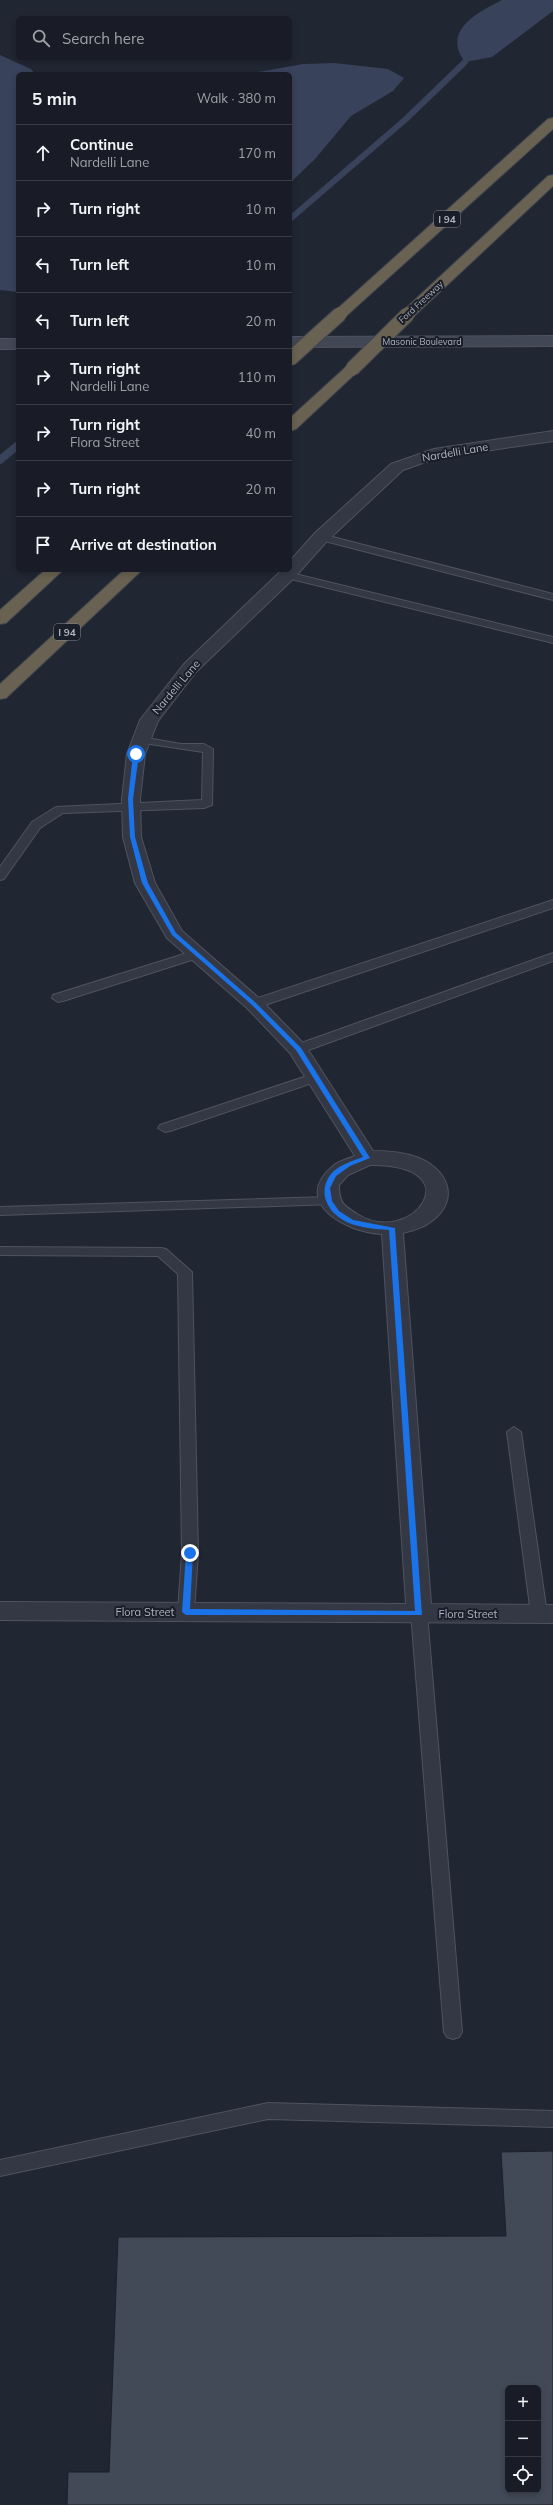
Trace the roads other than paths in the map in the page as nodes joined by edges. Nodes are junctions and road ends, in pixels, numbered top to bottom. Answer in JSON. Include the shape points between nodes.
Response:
{"nodes":[{"id":1,"x":553,"y":122,"type":"edge"},
{"id":2,"x":553,"y":179,"type":"edge"},
{"id":3,"x":553,"y":341,"type":"edge"},
{"id":4,"x":292,"y":342,"type":"edge"},
{"id":5,"x":0,"y":344,"type":"edge"},
{"id":6,"x":16,"y":344,"type":"edge"},
{"id":7,"x":292,"y":357,"type":"edge"},
{"id":8,"x":292,"y":424,"type":"edge"},
{"id":9,"x":553,"y":436,"type":"edge"},
{"id":10,"x":321,"y":537,"type":"junction"},
{"id":11,"x":292,"y":569,"type":"edge"},
{"id":12,"x":52,"y":572,"type":"edge"},
{"id":13,"x":132,"y":572,"type":"edge"},
{"id":14,"x":290,"y":572,"type":"edge"},
{"id":15,"x":287,"y":575,"type":"junction"},
{"id":16,"x":553,"y":597,"type":"edge"},
{"id":17,"x":0,"y":619,"type":"edge"},
{"id":18,"x":553,"y":640,"type":"edge"},
{"id":19,"x":0,"y":694,"type":"edge"},
{"id":20,"x":141,"y":740,"type":"junction"},
{"id":21,"x":131,"y":807,"type":"junction"},
{"id":22,"x":0,"y":876,"type":"edge"},
{"id":23,"x":553,"y":904,"type":"edge"},
{"id":24,"x":196,"y":954,"type":"junction"},
{"id":25,"x":553,"y":957,"type":"edge"},
{"id":26,"x":58,"y":998,"type":"dead end"},
{"id":27,"x":254,"y":1004,"type":"junction"},
{"id":28,"x":298,"y":1049,"type":"junction"},
{"id":29,"x":316,"y":1077,"type":"junction"},
{"id":30,"x":165,"y":1128,"type":"dead end"},
{"id":31,"x":367,"y":1158,"type":"junction"},
{"id":32,"x":329,"y":1201,"type":"junction"},
{"id":33,"x":0,"y":1211,"type":"edge"},
{"id":34,"x":392,"y":1228,"type":"junction"},
{"id":35,"x":0,"y":1251,"type":"edge"},
{"id":36,"x":514,"y":1432,"type":"dead end"},
{"id":37,"x":0,"y":1611,"type":"edge"},
{"id":38,"x":186,"y":1612,"type":"junction"},
{"id":39,"x":419,"y":1613,"type":"junction"},
{"id":40,"x":546,"y":1614,"type":"edge"},
{"id":41,"x":453,"y":2032,"type":"dead end"},
{"id":42,"x":553,"y":2119,"type":"edge"},
{"id":43,"x":0,"y":2168,"type":"edge"}],
"edges":[{"from":1,"to":7,"type":"highway","number":"I 94","bridge":true},
{"from":2,"to":8,"type":"highway","name":"Ford Freeway","bridge":true},
{"from":3,"to":4,"type":"main road","name":"Masonic Boulevard"},
{"from":5,"to":6,"type":"main road"},
{"from":9,"to":10,"type":"street","name":"Nardelli Lane","via":[[434,454],[403,464]]},
{"from":10,"to":11,"type":"street","name":"Nardelli Lane"},
{"from":10,"to":16,"type":"lane"},
{"from":12,"to":17,"type":"highway"},
{"from":13,"to":19,"type":"highway","number":"I 94"},
{"from":14,"to":15,"type":"street","name":"Nardelli Lane"},
{"from":15,"to":18,"type":"lane"},
{"from":15,"to":20,"type":"street","name":"Nardelli Lane","via":[[190,668],[149,720]]},
{"from":20,"to":21,"type":"street","name":"Nardelli Lane","via":[[136,754]]},
{"from":20,"to":21,"type":"lane","via":[[181,747],[204,747],[209,752],[208,802]]},
{"from":21,"to":22,"type":"lane","via":[[60,810],[36,825]]},
{"from":21,"to":24,"type":"street","name":"Nardelli Lane","via":[[132,837],[145,883],[174,934]]},
{"from":23,"to":27,"type":"lane"},
{"from":24,"to":26,"type":"lane"},
{"from":24,"to":27,"type":"street","name":"Nardelli Lane"},
{"from":25,"to":28,"type":"lane"},
{"from":27,"to":28,"type":"street","name":"Nardelli Lane"},
{"from":28,"to":29,"type":"street","name":"Nardelli Lane"},
{"from":29,"to":30,"type":"lane"},
{"from":29,"to":31,"type":"street","name":"Nardelli Lane"},
{"from":31,"to":32,"type":"street","via":[[348,1165],[334,1175],[327,1188]]},
{"from":31,"to":34,"type":"street","via":[[411,1162],[428,1172],[438,1185],[439,1200],[430,1213],[414,1223]]},
{"from":32,"to":33,"type":"lane"},
{"from":32,"to":34,"type":"street","via":[[337,1213],[351,1221],[369,1227]]},
{"from":34,"to":39,"type":"street"},
{"from":35,"to":38,"type":"lane","via":[[161,1252],[185,1272],[190,1553]]},
{"from":36,"to":40,"type":"lane"},
{"from":37,"to":38,"type":"street","name":"Flora Street"},
{"from":38,"to":39,"type":"street","name":"Flora Street"},
{"from":39,"to":40,"type":"street","name":"Flora Street"},
{"from":39,"to":41,"type":"lane"},
{"from":42,"to":43,"type":"lane","via":[[268,2111]]}]}
